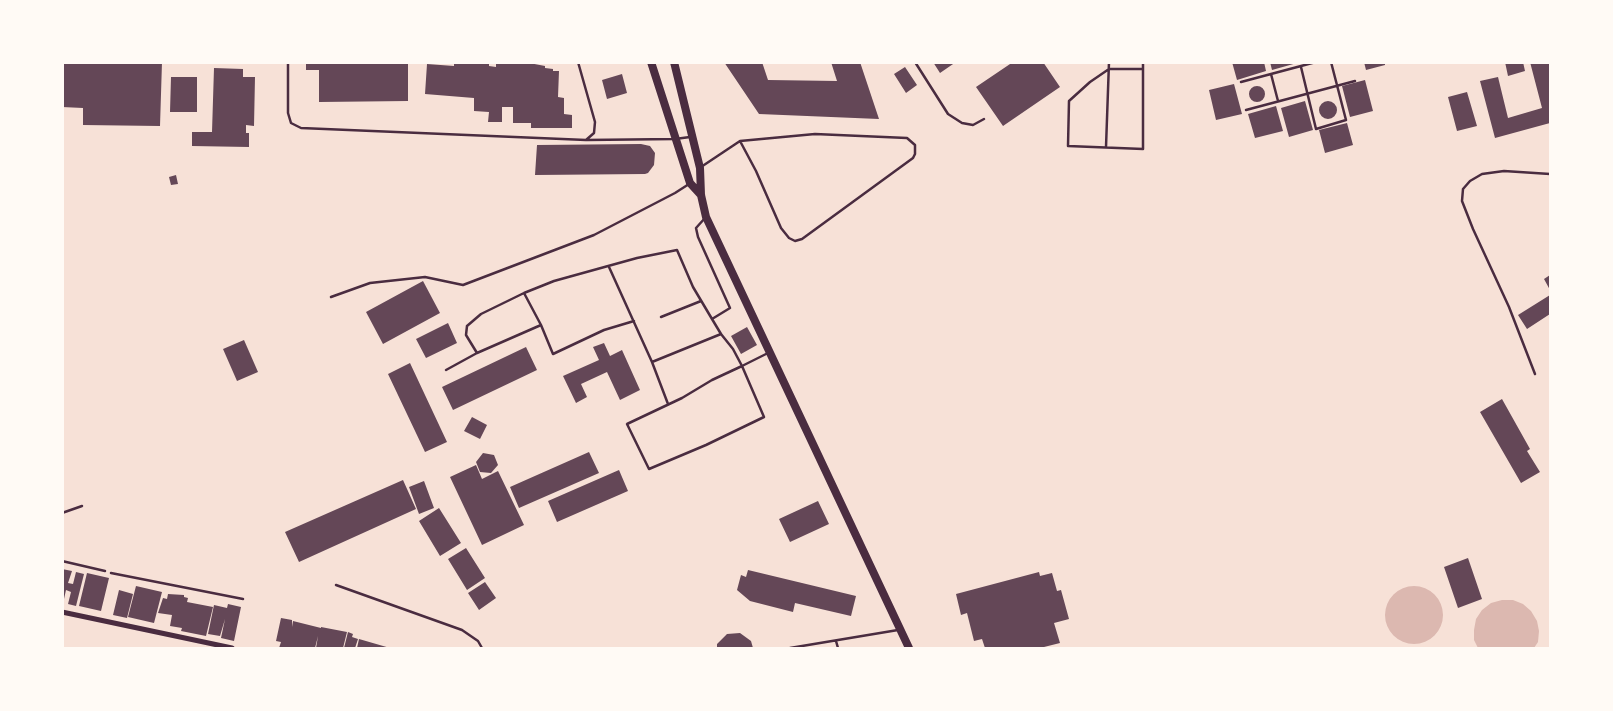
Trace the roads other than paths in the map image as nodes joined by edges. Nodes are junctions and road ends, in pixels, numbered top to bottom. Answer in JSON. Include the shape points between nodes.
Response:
{"nodes":[{"id":1,"x":288,"y":62,"type":"edge"},
{"id":2,"x":578,"y":62,"type":"edge"},
{"id":3,"x":652,"y":62,"type":"edge"},
{"id":4,"x":674,"y":62,"type":"edge"},
{"id":5,"x":914,"y":62,"type":"edge"},
{"id":6,"x":1109,"y":62,"type":"edge"},
{"id":7,"x":1143,"y":62,"type":"edge"},
{"id":8,"x":1143,"y":68,"type":"junction"},
{"id":9,"x":1109,"y":69,"type":"junction"},
{"id":10,"x":984,"y":119,"type":"dead end"},
{"id":11,"x":692,"y":137,"type":"junction"},
{"id":12,"x":675,"y":139,"type":"junction"},
{"id":13,"x":586,"y":140,"type":"junction"},
{"id":14,"x":740,"y":141,"type":"junction"},
{"id":15,"x":1106,"y":147,"type":"junction"},
{"id":16,"x":700,"y":168,"type":"junction"},
{"id":17,"x":1550,"y":174,"type":"edge"},
{"id":18,"x":690,"y":183,"type":"junction"},
{"id":19,"x":701,"y":195,"type":"junction"},
{"id":20,"x":706,"y":217,"type":"junction"},
{"id":21,"x":609,"y":267,"type":"junction"},
{"id":22,"x":524,"y":292,"type":"junction"},
{"id":23,"x":331,"y":297,"type":"dead end"},
{"id":24,"x":701,"y":301,"type":"junction"},
{"id":25,"x":661,"y":317,"type":"dead end"},
{"id":26,"x":712,"y":320,"type":"junction"},
{"id":27,"x":634,"y":321,"type":"junction"},
{"id":28,"x":541,"y":325,"type":"junction"},
{"id":29,"x":721,"y":334,"type":"junction"},
{"id":30,"x":769,"y":352,"type":"junction"},
{"id":31,"x":478,"y":353,"type":"junction"},
{"id":32,"x":652,"y":362,"type":"junction"},
{"id":33,"x":742,"y":366,"type":"junction"},
{"id":34,"x":446,"y":370,"type":"dead end"},
{"id":35,"x":1535,"y":374,"type":"dead end"},
{"id":36,"x":668,"y":404,"type":"junction"},
{"id":37,"x":111,"y":573,"type":"road end"},
{"id":38,"x":336,"y":584,"type":"dead end"},
{"id":39,"x":244,"y":599,"type":"dead end"},
{"id":40,"x":62,"y":612,"type":"edge"},
{"id":41,"x":900,"y":630,"type":"junction"},
{"id":42,"x":836,"y":641,"type":"junction"},
{"id":43,"x":232,"y":648,"type":"edge"},
{"id":44,"x":482,"y":648,"type":"edge"},
{"id":45,"x":790,"y":648,"type":"edge"},
{"id":46,"x":838,"y":648,"type":"edge"},
{"id":47,"x":909,"y":648,"type":"edge"}],
"edges":[{"from":1,"to":13,"type":"lane","via":[[288,113],[291,123],[301,128]]},
{"from":2,"to":13,"type":"lane","via":[[595,122],[594,133]]},
{"from":3,"to":12,"type":"main road"},
{"from":4,"to":11,"type":"main road"},
{"from":5,"to":10,"type":"lane","via":[[948,114],[962,123],[973,125]]},
{"from":6,"to":9,"type":"lane"},
{"from":7,"to":8,"type":"lane"},
{"from":8,"to":9,"type":"lane"},
{"from":8,"to":15,"type":"lane","via":[[1143,149]]},
{"from":9,"to":15,"type":"lane"},
{"from":9,"to":15,"type":"lane","via":[[1069,101],[1068,146]]},
{"from":11,"to":12,"type":"lane"},
{"from":11,"to":16,"type":"main road"},
{"from":12,"to":13,"type":"lane"},
{"from":12,"to":18,"type":"main road"},
{"from":14,"to":14,"type":"lane","via":[[815,134],[907,138],[915,146],[915,154],[795,241],[781,228]]},
{"from":14,"to":16,"type":"lane"},
{"from":16,"to":19,"type":"main road"},
{"from":17,"to":35,"type":"lane","via":[[1504,171],[1482,174],[1463,190],[1462,201]]},
{"from":18,"to":19,"type":"main road"},
{"from":18,"to":23,"type":"lane","via":[[594,235],[463,285],[425,276],[370,283]]},
{"from":19,"to":20,"type":"main road"},
{"from":20,"to":26,"type":"lane","via":[[696,228],[698,237],[730,308]]},
{"from":20,"to":30,"type":"main road"},
{"from":21,"to":22,"type":"lane"},
{"from":21,"to":24,"type":"lane","via":[[677,250]]},
{"from":21,"to":27,"type":"lane"},
{"from":22,"to":28,"type":"lane"},
{"from":22,"to":31,"type":"lane","via":[[482,314],[467,326],[466,336]]},
{"from":24,"to":25,"type":"lane"},
{"from":24,"to":26,"type":"lane"},
{"from":26,"to":29,"type":"lane"},
{"from":27,"to":28,"type":"lane","via":[[604,330],[553,354]]},
{"from":27,"to":32,"type":"lane"},
{"from":28,"to":31,"type":"lane"},
{"from":29,"to":32,"type":"lane"},
{"from":29,"to":33,"type":"lane"},
{"from":30,"to":33,"type":"lane"},
{"from":30,"to":41,"type":"main road"},
{"from":31,"to":34,"type":"lane"},
{"from":32,"to":36,"type":"lane"},
{"from":33,"to":36,"type":"lane"},
{"from":33,"to":36,"type":"lane","via":[[764,417],[650,470],[626,424]]},
{"from":37,"to":39,"type":"lane"},
{"from":38,"to":44,"type":"lane","via":[[462,630],[478,641]]},
{"from":40,"to":43,"type":"street"},
{"from":41,"to":42,"type":"lane"},
{"from":41,"to":47,"type":"main road"},
{"from":42,"to":45,"type":"lane"},
{"from":42,"to":46,"type":"lane"}]}
